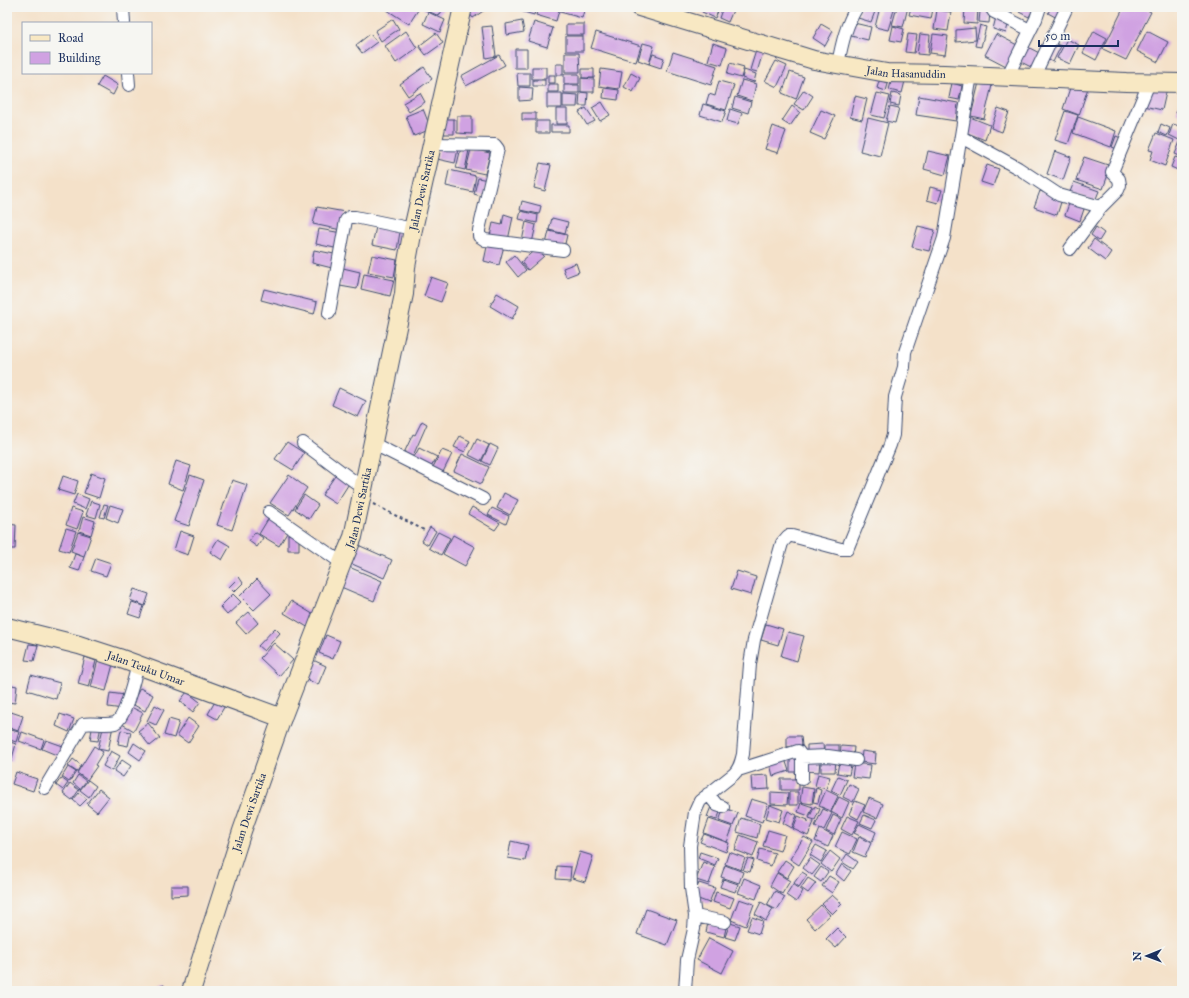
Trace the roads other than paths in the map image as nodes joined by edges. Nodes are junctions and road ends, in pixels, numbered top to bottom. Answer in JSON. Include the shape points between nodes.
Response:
{"nodes":[{"id":1,"x":123,"y":7,"type":"edge"},
{"id":2,"x":463,"y":7,"type":"edge"},
{"id":3,"x":639,"y":7,"type":"edge"},
{"id":4,"x":857,"y":7,"type":"edge"},
{"id":5,"x":991,"y":7,"type":"edge"},
{"id":6,"x":1040,"y":7,"type":"edge"},
{"id":7,"x":1067,"y":7,"type":"edge"},
{"id":8,"x":663,"y":10,"type":"edge"},
{"id":9,"x":124,"y":22,"type":"edge"},
{"id":10,"x":1030,"y":30,"type":"junction"},
{"id":11,"x":838,"y":64,"type":"junction"},
{"id":12,"x":971,"y":75,"type":"junction"},
{"id":13,"x":1007,"y":77,"type":"junction"},
{"id":14,"x":1033,"y":78,"type":"junction"},
{"id":15,"x":1149,"y":83,"type":"junction"},
{"id":16,"x":1182,"y":83,"type":"edge"},
{"id":17,"x":961,"y":137,"type":"junction"},
{"id":18,"x":433,"y":144,"type":"junction"},
{"id":19,"x":1101,"y":207,"type":"junction"},
{"id":20,"x":414,"y":229,"type":"junction"},
{"id":21,"x":1070,"y":249,"type":"dead end"},
{"id":22,"x":563,"y":250,"type":"dead end"},
{"id":23,"x":329,"y":313,"type":"dead end"},
{"id":24,"x":303,"y":443,"type":"dead end"},
{"id":25,"x":372,"y":443,"type":"junction"},
{"id":26,"x":362,"y":493,"type":"junction"},
{"id":27,"x":483,"y":499,"type":"dead end"},
{"id":28,"x":269,"y":512,"type":"dead end"},
{"id":29,"x":342,"y":563,"type":"junction"},
{"id":30,"x":7,"y":627,"type":"edge"},
{"id":31,"x":138,"y":665,"type":"junction"},
{"id":32,"x":282,"y":718,"type":"junction"},
{"id":33,"x":802,"y":757,"type":"junction"},
{"id":34,"x":856,"y":760,"type":"dead end"},
{"id":35,"x":738,"y":770,"type":"junction"},
{"id":36,"x":802,"y":779,"type":"dead end"},
{"id":37,"x":46,"y":788,"type":"dead end"},
{"id":38,"x":708,"y":794,"type":"junction"},
{"id":39,"x":723,"y":807,"type":"dead end"},
{"id":40,"x":695,"y":916,"type":"junction"},
{"id":41,"x":725,"y":922,"type":"dead end"},
{"id":42,"x":191,"y":991,"type":"edge"},
{"id":43,"x":685,"y":991,"type":"edge"}],
"edges":[{"from":1,"to":9,"type":"street"},
{"from":2,"to":18,"type":"street","name":"Jalan Dewi Sartika"},
{"from":3,"to":8,"type":"street","name":"Jalan Hasanuddin"},
{"from":4,"to":11,"type":"street","via":[[846,28]]},
{"from":5,"to":10,"type":"street","via":[[994,12]]},
{"from":6,"to":10,"type":"street"},
{"from":7,"to":14,"type":"street"},
{"from":8,"to":11,"type":"street","name":"Jalan Hasanuddin","via":[[814,60]]},
{"from":10,"to":13,"type":"street"},
{"from":11,"to":12,"type":"street","name":"Jalan Hasanuddin","via":[[887,73]]},
{"from":12,"to":13,"type":"street","name":"Jalan Hasanuddin"},
{"from":12,"to":17,"type":"street"},
{"from":13,"to":14,"type":"street","name":"Jalan Hasanuddin"},
{"from":14,"to":15,"type":"street","name":"Jalan Hasanuddin"},
{"from":15,"to":16,"type":"street","name":"Jalan Hasanuddin"},
{"from":15,"to":19,"type":"street","via":[[1112,172],[1119,179],[1118,190]]},
{"from":17,"to":19,"type":"street","via":[[1018,168],[1059,195]]},
{"from":17,"to":35,"type":"street","via":[[944,238],[906,348],[904,367],[895,397],[890,445],[847,549],[796,536],[788,536],[782,543],[754,640],[743,754]]},
{"from":18,"to":20,"type":"street","name":"Jalan Dewi Sartika"},
{"from":18,"to":22,"type":"street","via":[[495,144],[498,149],[479,236],[485,240]]},
{"from":19,"to":21,"type":"street"},
{"from":20,"to":23,"type":"street","via":[[355,216],[346,220]]},
{"from":20,"to":25,"type":"street","name":"Jalan Dewi Sartika","via":[[406,267],[404,294]]},
{"from":24,"to":26,"type":"street"},
{"from":25,"to":26,"type":"street","name":"Jalan Dewi Sartika"},
{"from":25,"to":27,"type":"street"},
{"from":26,"to":29,"type":"street","name":"Jalan Dewi Sartika","via":[[353,537]]},
{"from":28,"to":29,"type":"street"},
{"from":29,"to":32,"type":"street","name":"Jalan Dewi Sartika"},
{"from":30,"to":31,"type":"street","name":"Jalan Teuku Umar","via":[[78,645]]},
{"from":31,"to":32,"type":"street","name":"Jalan Teuku Umar"},
{"from":31,"to":37,"type":"street","via":[[121,718],[110,724],[83,724]]},
{"from":32,"to":42,"type":"street","name":"Jalan Dewi Sartika","via":[[242,831]]},
{"from":33,"to":34,"type":"street","via":[[828,756]]},
{"from":33,"to":35,"type":"street","via":[[798,751]]},
{"from":33,"to":36,"type":"street"},
{"from":35,"to":38,"type":"street"},
{"from":38,"to":39,"type":"street","via":[[717,805]]},
{"from":38,"to":40,"type":"street","via":[[700,801],[695,812],[690,840],[691,888]]},
{"from":40,"to":41,"type":"street"},
{"from":40,"to":43,"type":"street","via":[[687,960]]}]}
